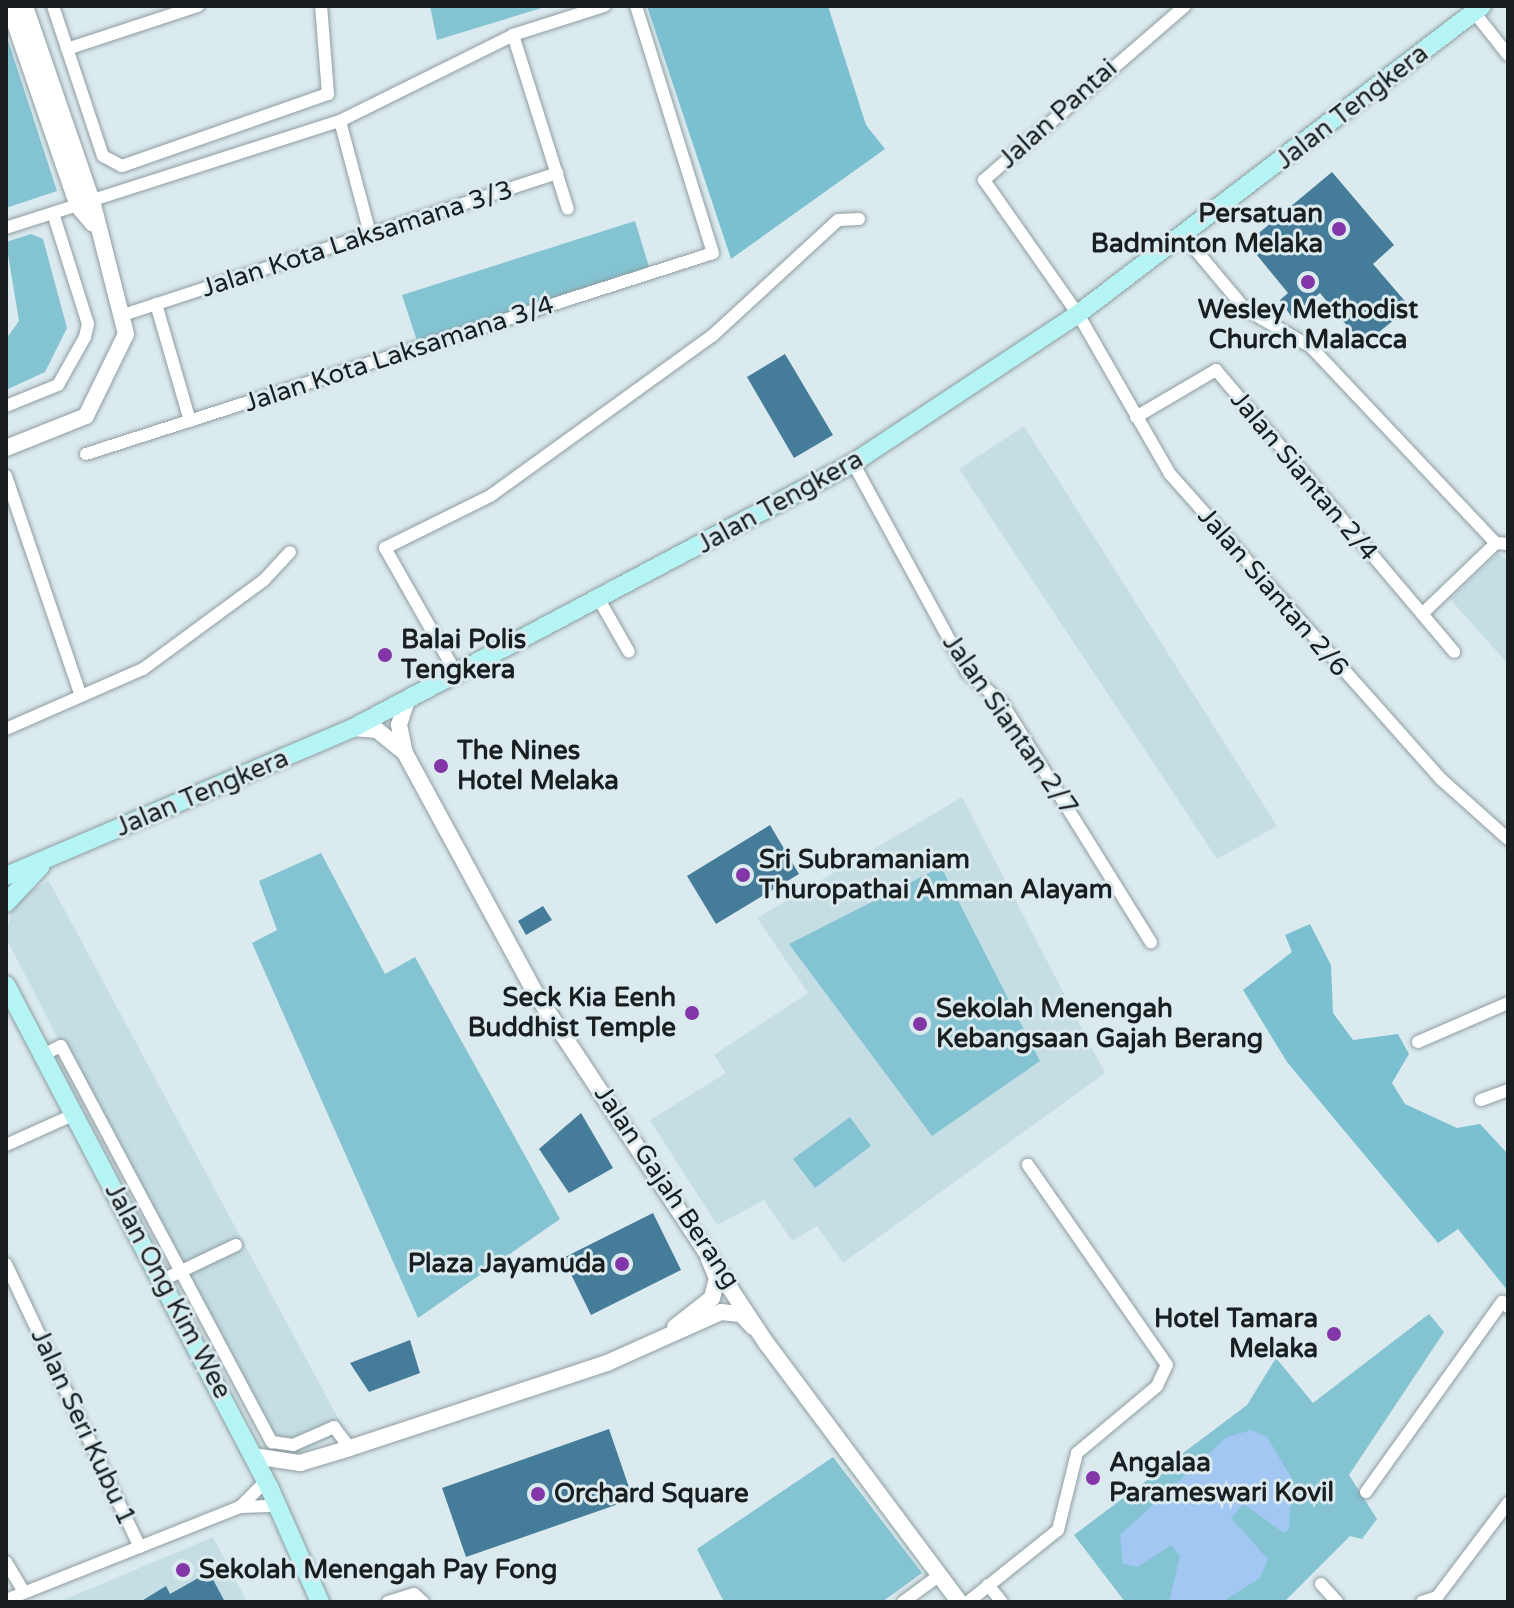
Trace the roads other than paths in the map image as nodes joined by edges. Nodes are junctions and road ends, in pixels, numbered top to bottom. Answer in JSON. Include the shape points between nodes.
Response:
{"nodes":[{"id":1,"x":9,"y":6,"type":"edge"},
{"id":2,"x":25,"y":6,"type":"edge"},
{"id":3,"x":53,"y":6,"type":"edge"},
{"id":4,"x":198,"y":6,"type":"edge"},
{"id":5,"x":321,"y":6,"type":"edge"},
{"id":6,"x":604,"y":6,"type":"edge"},
{"id":7,"x":636,"y":6,"type":"edge"},
{"id":8,"x":1185,"y":6,"type":"edge"},
{"id":9,"x":1478,"y":9,"type":"edge"},
{"id":10,"x":513,"y":35,"type":"junction"},
{"id":11,"x":67,"y":49,"type":"junction"},
{"id":12,"x":1508,"y":55,"type":"edge"},
{"id":13,"x":340,"y":121,"type":"junction"},
{"id":14,"x":557,"y":173,"type":"junction"},
{"id":15,"x":85,"y":204,"type":"junction"},
{"id":16,"x":568,"y":209,"type":"dead end"},
{"id":17,"x":53,"y":213,"type":"junction"},
{"id":18,"x":859,"y":219,"type":"dead end"},
{"id":19,"x":6,"y":228,"type":"edge"},
{"id":20,"x":370,"y":234,"type":"junction"},
{"id":21,"x":1184,"y":236,"type":"junction"},
{"id":22,"x":156,"y":304,"type":"junction"},
{"id":23,"x":1078,"y":314,"type":"junction"},
{"id":24,"x":123,"y":315,"type":"junction"},
{"id":25,"x":6,"y":406,"type":"edge"},
{"id":26,"x":1136,"y":417,"type":"junction"},
{"id":27,"x":190,"y":421,"type":"junction"},
{"id":28,"x":6,"y":448,"type":"edge"},
{"id":29,"x":86,"y":454,"type":"dead end"},
{"id":30,"x":853,"y":463,"type":"junction"},
{"id":31,"x":6,"y":476,"type":"edge"},
{"id":32,"x":1502,"y":544,"type":"edge"},
{"id":33,"x":290,"y":552,"type":"dead end"},
{"id":34,"x":597,"y":596,"type":"junction"},
{"id":35,"x":1422,"y":614,"type":"junction"},
{"id":36,"x":629,"y":652,"type":"dead end"},
{"id":37,"x":1454,"y":652,"type":"dead end"},
{"id":38,"x":456,"y":673,"type":"junction"},
{"id":39,"x":81,"y":696,"type":"junction"},
{"id":40,"x":407,"y":700,"type":"junction"},
{"id":41,"x":353,"y":728,"type":"junction"},
{"id":42,"x":6,"y":729,"type":"edge"},
{"id":43,"x":405,"y":753,"type":"junction"},
{"id":44,"x":1508,"y":839,"type":"edge"},
{"id":45,"x":49,"y":858,"type":"junction"},
{"id":46,"x":6,"y":864,"type":"edge"},
{"id":47,"x":6,"y":876,"type":"edge"},
{"id":48,"x":6,"y":903,"type":"edge"},
{"id":49,"x":1151,"y":942,"type":"dead end"},
{"id":50,"x":6,"y":969,"type":"edge"},
{"id":51,"x":8,"y":992,"type":"edge"},
{"id":52,"x":1508,"y":1003,"type":"edge"},
{"id":53,"x":1418,"y":1042,"type":"dead end"},
{"id":54,"x":43,"y":1055,"type":"junction"},
{"id":55,"x":1508,"y":1090,"type":"edge"},
{"id":56,"x":1481,"y":1100,"type":"dead end"},
{"id":57,"x":75,"y":1114,"type":"junction"},
{"id":58,"x":6,"y":1145,"type":"edge"},
{"id":59,"x":1028,"y":1165,"type":"dead end"},
{"id":60,"x":694,"y":1229,"type":"junction"},
{"id":61,"x":236,"y":1245,"type":"dead end"},
{"id":62,"x":6,"y":1264,"type":"edge"},
{"id":63,"x":170,"y":1277,"type":"junction"},
{"id":64,"x":1505,"y":1305,"type":"edge"},
{"id":65,"x":664,"y":1337,"type":"junction"},
{"id":66,"x":767,"y":1344,"type":"junction"},
{"id":67,"x":350,"y":1448,"type":"junction"},
{"id":68,"x":253,"y":1456,"type":"junction"},
{"id":69,"x":266,"y":1481,"type":"junction"},
{"id":70,"x":1366,"y":1492,"type":"dead end"},
{"id":71,"x":1508,"y":1503,"type":"edge"},
{"id":72,"x":278,"y":1506,"type":"junction"},
{"id":73,"x":240,"y":1507,"type":"junction"},
{"id":74,"x":140,"y":1547,"type":"junction"},
{"id":75,"x":6,"y":1562,"type":"edge"},
{"id":76,"x":937,"y":1577,"type":"junction"},
{"id":77,"x":1321,"y":1584,"type":"dead end"},
{"id":78,"x":988,"y":1585,"type":"junction"},
{"id":79,"x":24,"y":1592,"type":"junction"},
{"id":80,"x":6,"y":1600,"type":"edge"},
{"id":81,"x":320,"y":1602,"type":"edge"},
{"id":82,"x":388,"y":1602,"type":"edge"},
{"id":83,"x":423,"y":1602,"type":"edge"},
{"id":84,"x":903,"y":1602,"type":"edge"},
{"id":85,"x":959,"y":1602,"type":"edge"},
{"id":86,"x":968,"y":1602,"type":"edge"},
{"id":87,"x":1002,"y":1602,"type":"edge"},
{"id":88,"x":1337,"y":1602,"type":"edge"},
{"id":89,"x":1422,"y":1602,"type":"edge"}],
"edges":[{"from":1,"to":15,"type":"street"},
{"from":2,"to":15,"type":"street"},
{"from":3,"to":11,"type":"street"},
{"from":4,"to":11,"type":"street"},
{"from":5,"to":11,"type":"street","via":[[328,94],[122,166],[103,156]]},
{"from":6,"to":10,"type":"street"},
{"from":7,"to":27,"type":"street","name":"Jalan Kota Laksamana 3/4","via":[[713,253]]},
{"from":8,"to":23,"type":"street","name":"Jalan Pantai","via":[[984,180]]},
{"from":9,"to":12,"type":"street"},
{"from":9,"to":21,"type":"main road","name":"Jalan Tengkera"},
{"from":10,"to":13,"type":"street"},
{"from":10,"to":14,"type":"street"},
{"from":13,"to":15,"type":"street"},
{"from":13,"to":20,"type":"street"},
{"from":14,"to":16,"type":"street"},
{"from":14,"to":20,"type":"street","name":"Jalan Kota Laksamana 3/3"},
{"from":15,"to":17,"type":"street"},
{"from":15,"to":24,"type":"street"},
{"from":17,"to":19,"type":"street"},
{"from":17,"to":25,"type":"street","via":[[88,324],[51,391]]},
{"from":18,"to":38,"type":"street","via":[[838,220],[712,336],[490,496],[385,548]]},
{"from":20,"to":22,"type":"street","name":"Jalan Kota Laksamana 3/3"},
{"from":21,"to":23,"type":"main road","name":"Jalan Tengkera"},
{"from":21,"to":32,"type":"street","via":[[1245,309],[1311,347]]},
{"from":22,"to":24,"type":"street","name":"Jalan Kota Laksamana 3/3"},
{"from":22,"to":27,"type":"street"},
{"from":23,"to":26,"type":"street","name":"Jalan Siantan 2/6"},
{"from":23,"to":30,"type":"main road","name":"Jalan Tengkera"},
{"from":24,"to":28,"type":"street","via":[[124,350],[90,411],[71,428]]},
{"from":26,"to":35,"type":"street","name":"Jalan Siantan 2/4","via":[[1216,370]]},
{"from":26,"to":44,"type":"street","name":"Jalan Siantan 2/6","via":[[1170,474],[1349,680]]},
{"from":27,"to":29,"type":"street","name":"Jalan Kota Laksamana 3/4"},
{"from":30,"to":34,"type":"main road","name":"Jalan Tengkera"},
{"from":30,"to":49,"type":"street","name":"Jalan Siantan 2/7","via":[[967,672],[1002,703]]},
{"from":31,"to":39,"type":"street"},
{"from":32,"to":35,"type":"street"},
{"from":33,"to":39,"type":"street","via":[[264,580],[143,669]]},
{"from":34,"to":36,"type":"street"},
{"from":34,"to":38,"type":"main road","name":"Jalan Tengkera"},
{"from":35,"to":37,"type":"street","name":"Jalan Siantan 2/4"},
{"from":38,"to":40,"type":"main road","name":"Jalan Tengkera"},
{"from":39,"to":42,"type":"street"},
{"from":40,"to":41,"type":"main road","name":"Jalan Tengkera"},
{"from":40,"to":43,"type":"street","name":"Jalan Gajah Berang","via":[[399,725]]},
{"from":41,"to":43,"type":"street","name":"Jalan Gajah Berang","via":[[377,730]]},
{"from":41,"to":45,"type":"main road","name":"Jalan Tengkera"},
{"from":43,"to":60,"type":"street","name":"Jalan Gajah Berang","via":[[534,991]]},
{"from":45,"to":46,"type":"main road"},
{"from":45,"to":47,"type":"main road","name":"Jalan Tengkera"},
{"from":45,"to":48,"type":"main road"},
{"from":50,"to":51,"type":"main road","name":"Jalan Ong Kim Wee"},
{"from":51,"to":54,"type":"main road","name":"Jalan Ong Kim Wee"},
{"from":52,"to":53,"type":"street"},
{"from":54,"to":57,"type":"main road","name":"Jalan Ong Kim Wee"},
{"from":54,"to":63,"type":"street","via":[[61,1046]]},
{"from":55,"to":56,"type":"street"},
{"from":57,"to":58,"type":"street"},
{"from":57,"to":63,"type":"main road","name":"Jalan Ong Kim Wee"},
{"from":59,"to":78,"type":"street","via":[[1167,1365],[1157,1386],[1077,1453],[1058,1530]]},
{"from":60,"to":65,"type":"street","via":[[716,1287]]},
{"from":60,"to":66,"type":"street","name":"Jalan Gajah Berang"},
{"from":61,"to":63,"type":"street"},
{"from":62,"to":74,"type":"street","name":"Jalan Seri Kubu 1"},
{"from":63,"to":67,"type":"street","via":[[272,1442],[293,1445],[334,1427]]},
{"from":63,"to":68,"type":"main road","name":"Jalan Ong Kim Wee"},
{"from":64,"to":70,"type":"street"},
{"from":65,"to":66,"type":"street","via":[[731,1311]]},
{"from":65,"to":67,"type":"street","via":[[607,1363]]},
{"from":66,"to":76,"type":"street","name":"Jalan Gajah Berang"},
{"from":67,"to":68,"type":"street","via":[[282,1465]]},
{"from":68,"to":69,"type":"main road","name":"Jalan Ong Kim Wee"},
{"from":69,"to":72,"type":"main road","name":"Jalan Ong Kim Wee"},
{"from":69,"to":73,"type":"street"},
{"from":71,"to":89,"type":"street","via":[[1437,1597]]},
{"from":72,"to":73,"type":"street"},
{"from":72,"to":81,"type":"main road","name":"Jalan Ong Kim Wee"},
{"from":73,"to":74,"type":"street"},
{"from":74,"to":79,"type":"street"},
{"from":75,"to":79,"type":"street"},
{"from":76,"to":84,"type":"street"},
{"from":76,"to":85,"type":"street","name":"Jalan Gajah Berang"},
{"from":77,"to":88,"type":"street"},
{"from":78,"to":86,"type":"street"},
{"from":78,"to":87,"type":"street"},
{"from":79,"to":80,"type":"street"},
{"from":82,"to":83,"type":"street","via":[[414,1594]]}]}
